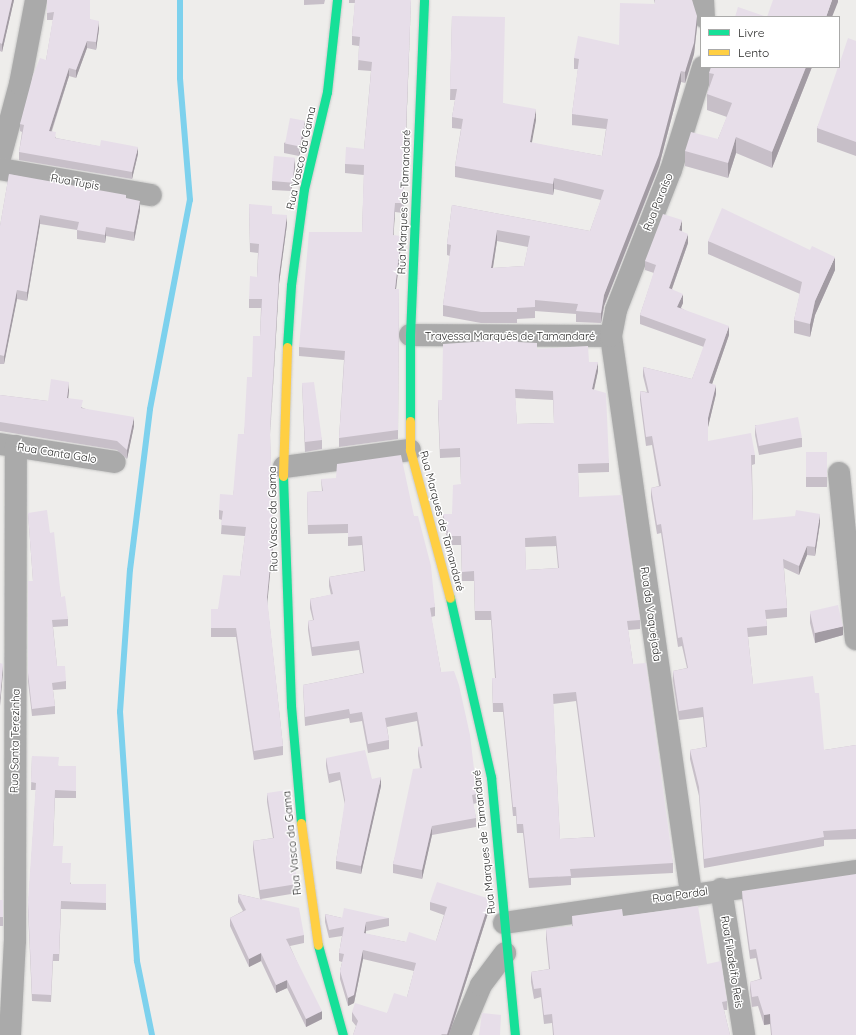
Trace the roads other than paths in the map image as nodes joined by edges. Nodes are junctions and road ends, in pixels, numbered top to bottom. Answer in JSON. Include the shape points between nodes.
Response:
{"nodes":[{"id":1,"x":36,"y":0,"type":"edge"},
{"id":2,"x":337,"y":0,"type":"edge"},
{"id":3,"x":424,"y":0,"type":"edge"},
{"id":4,"x":703,"y":0,"type":"edge"},
{"id":5,"x":704,"y":16,"type":"edge"},
{"id":6,"x":703,"y":68,"type":"edge"},
{"id":7,"x":0,"y":158,"type":"edge"},
{"id":8,"x":0,"y":169,"type":"edge"},
{"id":9,"x":150,"y":195,"type":"dead end"},
{"id":10,"x":410,"y":336,"type":"junction"},
{"id":11,"x":611,"y":336,"type":"junction"},
{"id":12,"x":8,"y":445,"type":"edge"},
{"id":13,"x":410,"y":450,"type":"junction"},
{"id":14,"x":115,"y":462,"type":"dead end"},
{"id":15,"x":284,"y":467,"type":"junction"},
{"id":16,"x":839,"y":473,"type":"dead end"},
{"id":17,"x":856,"y":639,"type":"edge"},
{"id":18,"x":8,"y":739,"type":"edge"},
{"id":19,"x":856,"y":871,"type":"edge"},
{"id":20,"x":720,"y":889,"type":"junction"},
{"id":21,"x":691,"y":893,"type":"junction"},
{"id":22,"x":504,"y":923,"type":"junction"},
{"id":23,"x":505,"y":952,"type":"junction"},
{"id":24,"x":346,"y":1034,"type":"edge"},
{"id":25,"x":10,"y":1035,"type":"edge"},
{"id":26,"x":460,"y":1035,"type":"edge"},
{"id":27,"x":515,"y":1035,"type":"edge"},
{"id":28,"x":744,"y":1035,"type":"edge"}],
"edges":[{"from":1,"to":7,"type":"street","via":[[20,84]]},
{"from":2,"to":15,"type":"street","name":"Rua Vasco da Gama","via":[[329,78],[304,189],[291,285],[283,393]]},
{"from":3,"to":10,"type":"street","name":"Rua Marques de Tamandaré"},
{"from":4,"to":5,"type":"street"},
{"from":6,"to":11,"type":"street","name":"Rua Paraíso","via":[[671,170],[616,310]]},
{"from":8,"to":9,"type":"street","name":"Rua Tupis"},
{"from":10,"to":11,"type":"street","name":"Travessa Marquês de Tamandaré"},
{"from":10,"to":13,"type":"street","name":"Rua Marques de Tamandaré"},
{"from":11,"to":21,"type":"street","name":"Rua da Vaquejada"},
{"from":12,"to":14,"type":"street","name":"Rua Canta Galo"},
{"from":12,"to":18,"type":"street","name":"Rua Santa Terezinha"},
{"from":13,"to":15,"type":"street"},
{"from":13,"to":22,"type":"street","name":"Rua Marques de Tamandaré","via":[[447,585],[490,777]]},
{"from":15,"to":24,"type":"street","name":"Rua Vasco da Gama","via":[[291,706],[303,840],[314,932],[332,1002]]},
{"from":16,"to":17,"type":"street"},
{"from":18,"to":25,"type":"street","name":"Rua Santa Terezinha","via":[[13,766],[15,941]]},
{"from":19,"to":20,"type":"street","name":"Rua Pardal"},
{"from":20,"to":21,"type":"street","name":"Rua Pardal"},
{"from":20,"to":28,"type":"street","name":"Rua Filadelfio Reis"},
{"from":21,"to":22,"type":"street","name":"Rua Pardal"},
{"from":22,"to":23,"type":"street","name":"Rua Marques de Tamandaré"},
{"from":23,"to":26,"type":"street","via":[[481,985]]},
{"from":23,"to":27,"type":"street","name":"Rua Marques de Tamandaré"}]}
